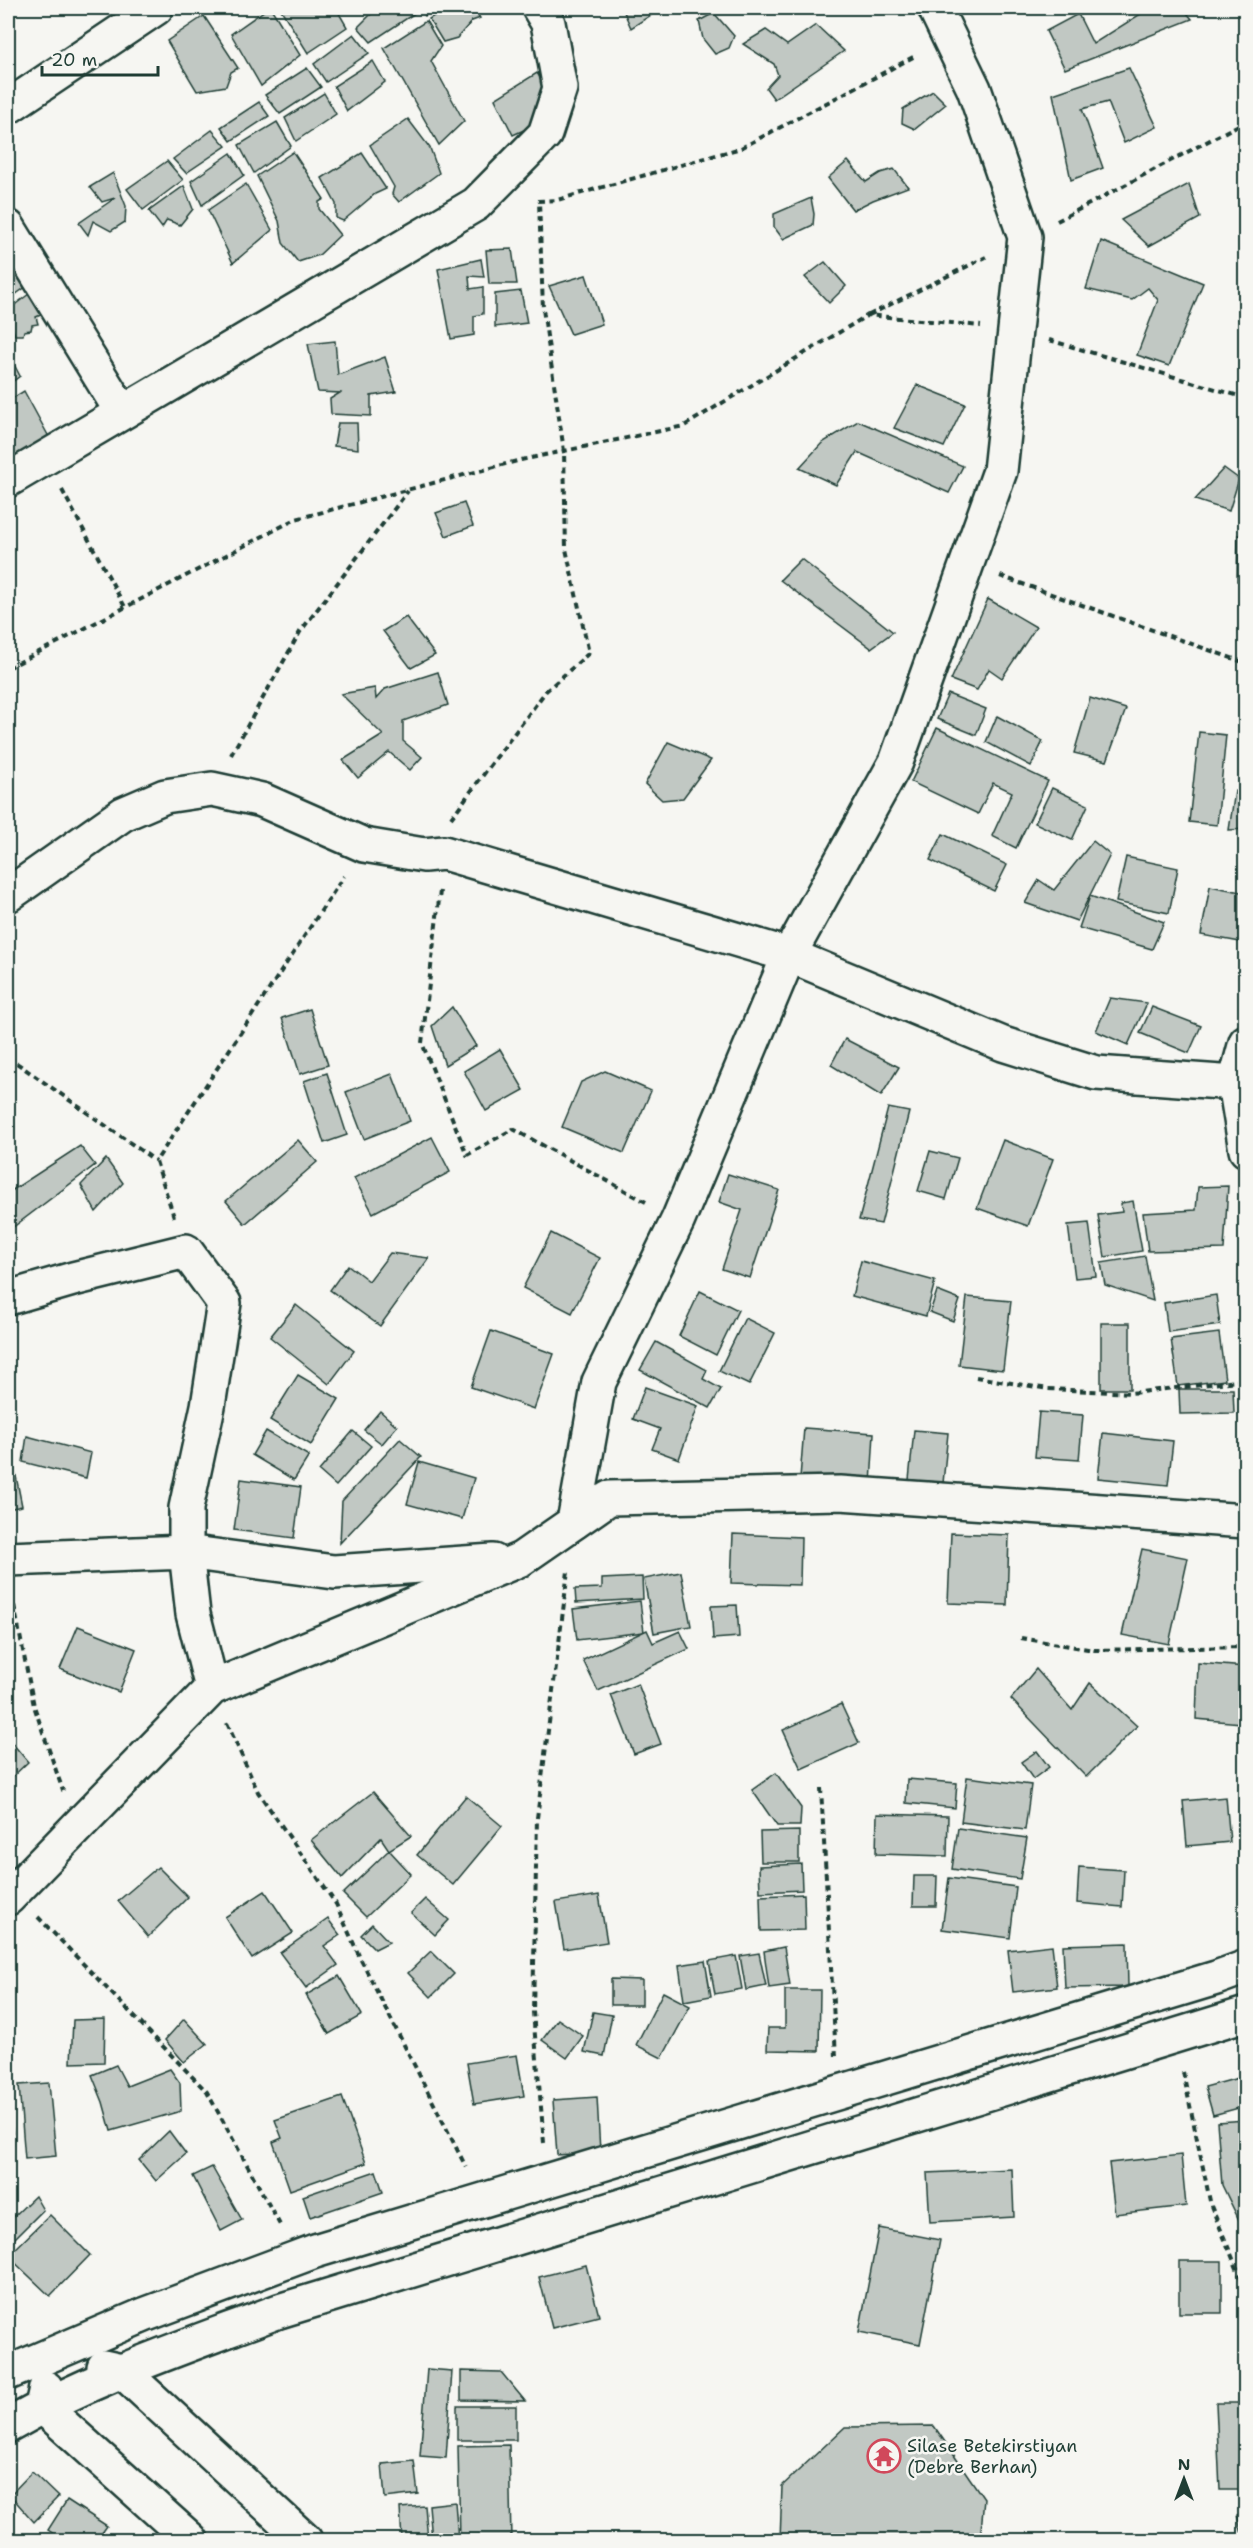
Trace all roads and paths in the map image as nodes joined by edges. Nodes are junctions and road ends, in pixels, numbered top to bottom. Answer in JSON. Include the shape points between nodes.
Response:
{"nodes":[{"id":1,"x":156,"y":8,"type":"edge"},
{"id":2,"x":539,"y":8,"type":"edge"},
{"id":3,"x":935,"y":8,"type":"edge"},
{"id":4,"x":950,"y":38,"type":"junction"},
{"id":5,"x":8,"y":107,"type":"edge"},
{"id":6,"x":539,"y":201,"type":"junction"},
{"id":7,"x":476,"y":204,"type":"junction"},
{"id":8,"x":8,"y":228,"type":"edge"},
{"id":9,"x":1015,"y":330,"type":"junction"},
{"id":10,"x":1245,"y":398,"type":"edge"},
{"id":11,"x":122,"y":412,"type":"junction"},
{"id":12,"x":564,"y":452,"type":"junction"},
{"id":13,"x":45,"y":458,"type":"junction"},
{"id":14,"x":8,"y":480,"type":"edge"},
{"id":15,"x":409,"y":490,"type":"junction"},
{"id":16,"x":967,"y":564,"type":"junction"},
{"id":17,"x":125,"y":607,"type":"junction"},
{"id":18,"x":1245,"y":663,"type":"edge"},
{"id":19,"x":8,"y":668,"type":"edge"},
{"id":20,"x":212,"y":789,"type":"junction"},
{"id":21,"x":364,"y":845,"type":"junction"},
{"id":22,"x":434,"y":854,"type":"junction"},
{"id":23,"x":8,"y":895,"type":"edge"},
{"id":24,"x":789,"y":955,"type":"junction"},
{"id":25,"x":1245,"y":1042,"type":"edge"},
{"id":26,"x":8,"y":1058,"type":"edge"},
{"id":27,"x":1240,"y":1083,"type":"edge"},
{"id":28,"x":1245,"y":1150,"type":"edge"},
{"id":29,"x":156,"y":1161,"type":"junction"},
{"id":30,"x":678,"y":1220,"type":"junction"},
{"id":31,"x":186,"y":1251,"type":"junction"},
{"id":32,"x":8,"y":1298,"type":"edge"},
{"id":33,"x":976,"y":1377,"type":"dead end"},
{"id":34,"x":1245,"y":1380,"type":"edge"},
{"id":35,"x":1245,"y":1521,"type":"edge"},
{"id":36,"x":574,"y":1522,"type":"junction"},
{"id":37,"x":186,"y":1552,"type":"junction"},
{"id":38,"x":522,"y":1559,"type":"junction"},
{"id":39,"x":9,"y":1572,"type":"edge"},
{"id":40,"x":1021,"y":1638,"type":"dead end"},
{"id":41,"x":1245,"y":1647,"type":"edge"},
{"id":42,"x":212,"y":1688,"type":"junction"},
{"id":43,"x":821,"y":1788,"type":"dead end"},
{"id":44,"x":76,"y":1828,"type":"junction"},
{"id":45,"x":11,"y":1895,"type":"edge"},
{"id":46,"x":1245,"y":1966,"type":"edge"},
{"id":47,"x":1245,"y":2014,"type":"edge"},
{"id":48,"x":1175,"y":2036,"type":"junction"},
{"id":49,"x":838,"y":2092,"type":"junction"},
{"id":50,"x":548,"y":2180,"type":"junction"},
{"id":51,"x":482,"y":2200,"type":"junction"},
{"id":52,"x":298,"y":2257,"type":"junction"},
{"id":53,"x":1245,"y":2290,"type":"edge"},
{"id":54,"x":52,"y":2354,"type":"junction"},
{"id":55,"x":122,"y":2371,"type":"junction"},
{"id":56,"x":8,"y":2373,"type":"edge"},
{"id":57,"x":42,"y":2406,"type":"junction"},
{"id":58,"x":8,"y":2426,"type":"edge"},
{"id":59,"x":191,"y":2541,"type":"edge"},
{"id":60,"x":305,"y":2541,"type":"edge"}],
"edges":[{"from":1,"to":5,"type":"street"},
{"from":2,"to":7,"type":"street","via":[[548,23],[560,88],[545,134]]},
{"from":3,"to":4,"type":"street"},
{"from":4,"to":6,"type":"path","via":[[741,148],[557,200]]},
{"from":4,"to":9,"type":"street","via":[[974,89],[1025,237]]},
{"from":6,"to":7,"type":"path"},
{"from":6,"to":12,"type":"path","via":[[543,309]]},
{"from":7,"to":11,"type":"street"},
{"from":8,"to":11,"type":"street"},
{"from":9,"to":10,"type":"path"},
{"from":9,"to":12,"type":"path","via":[[868,315],[684,426]]},
{"from":9,"to":16,"type":"street","via":[[1000,471]]},
{"from":11,"to":13,"type":"street"},
{"from":12,"to":15,"type":"path"},
{"from":12,"to":22,"type":"path","via":[[566,549],[589,653],[546,691]]},
{"from":13,"to":14,"type":"street"},
{"from":13,"to":17,"type":"path"},
{"from":15,"to":17,"type":"path","via":[[296,519]]},
{"from":15,"to":20,"type":"path","via":[[300,632]]},
{"from":16,"to":18,"type":"path"},
{"from":16,"to":24,"type":"street","via":[[896,762]]},
{"from":17,"to":19,"type":"path"},
{"from":20,"to":21,"type":"street","via":[[262,800]]},
{"from":20,"to":23,"type":"street","via":[[165,796],[123,814]]},
{"from":21,"to":22,"type":"street"},
{"from":21,"to":29,"type":"path"},
{"from":22,"to":24,"type":"street"},
{"from":22,"to":30,"type":"path","via":[[422,1043],[467,1155],[513,1129]]},
{"from":24,"to":27,"type":"street","via":[[1003,1044],[1096,1073]]},
{"from":24,"to":30,"type":"street"},
{"from":25,"to":27,"type":"street"},
{"from":26,"to":29,"type":"path"},
{"from":27,"to":28,"type":"street"},
{"from":29,"to":31,"type":"path"},
{"from":30,"to":36,"type":"street","via":[[599,1382]]},
{"from":31,"to":32,"type":"street"},
{"from":31,"to":37,"type":"street","via":[[225,1303],[186,1508]]},
{"from":33,"to":34,"type":"path","via":[[1048,1389],[1131,1393]]},
{"from":35,"to":36,"type":"street","via":[[840,1493],[609,1498]]},
{"from":36,"to":38,"type":"street"},
{"from":36,"to":50,"type":"path","via":[[537,1818],[533,2012]]},
{"from":37,"to":38,"type":"street","via":[[334,1572]]},
{"from":37,"to":39,"type":"street"},
{"from":37,"to":42,"type":"street","via":[[193,1614]]},
{"from":38,"to":42,"type":"street"},
{"from":39,"to":44,"type":"path","via":[[34,1706]]},
{"from":40,"to":41,"type":"path","via":[[1094,1650]]},
{"from":42,"to":44,"type":"street"},
{"from":42,"to":51,"type":"path","via":[[258,1792],[336,1905]]},
{"from":43,"to":49,"type":"path"},
{"from":44,"to":45,"type":"street"},
{"from":45,"to":52,"type":"path","via":[[207,2092]]},
{"from":46,"to":49,"type":"street"},
{"from":47,"to":48,"type":"street"},
{"from":48,"to":53,"type":"path","via":[[1211,2206]]},
{"from":48,"to":55,"type":"street","via":[[279,2312]]},
{"from":49,"to":50,"type":"street"},
{"from":50,"to":51,"type":"street"},
{"from":51,"to":52,"type":"street"},
{"from":52,"to":54,"type":"street"},
{"from":54,"to":55,"type":"street"},
{"from":54,"to":56,"type":"street"},
{"from":54,"to":57,"type":"street"},
{"from":55,"to":57,"type":"street"},
{"from":55,"to":60,"type":"street"},
{"from":57,"to":58,"type":"street"},
{"from":57,"to":59,"type":"street"}]}
